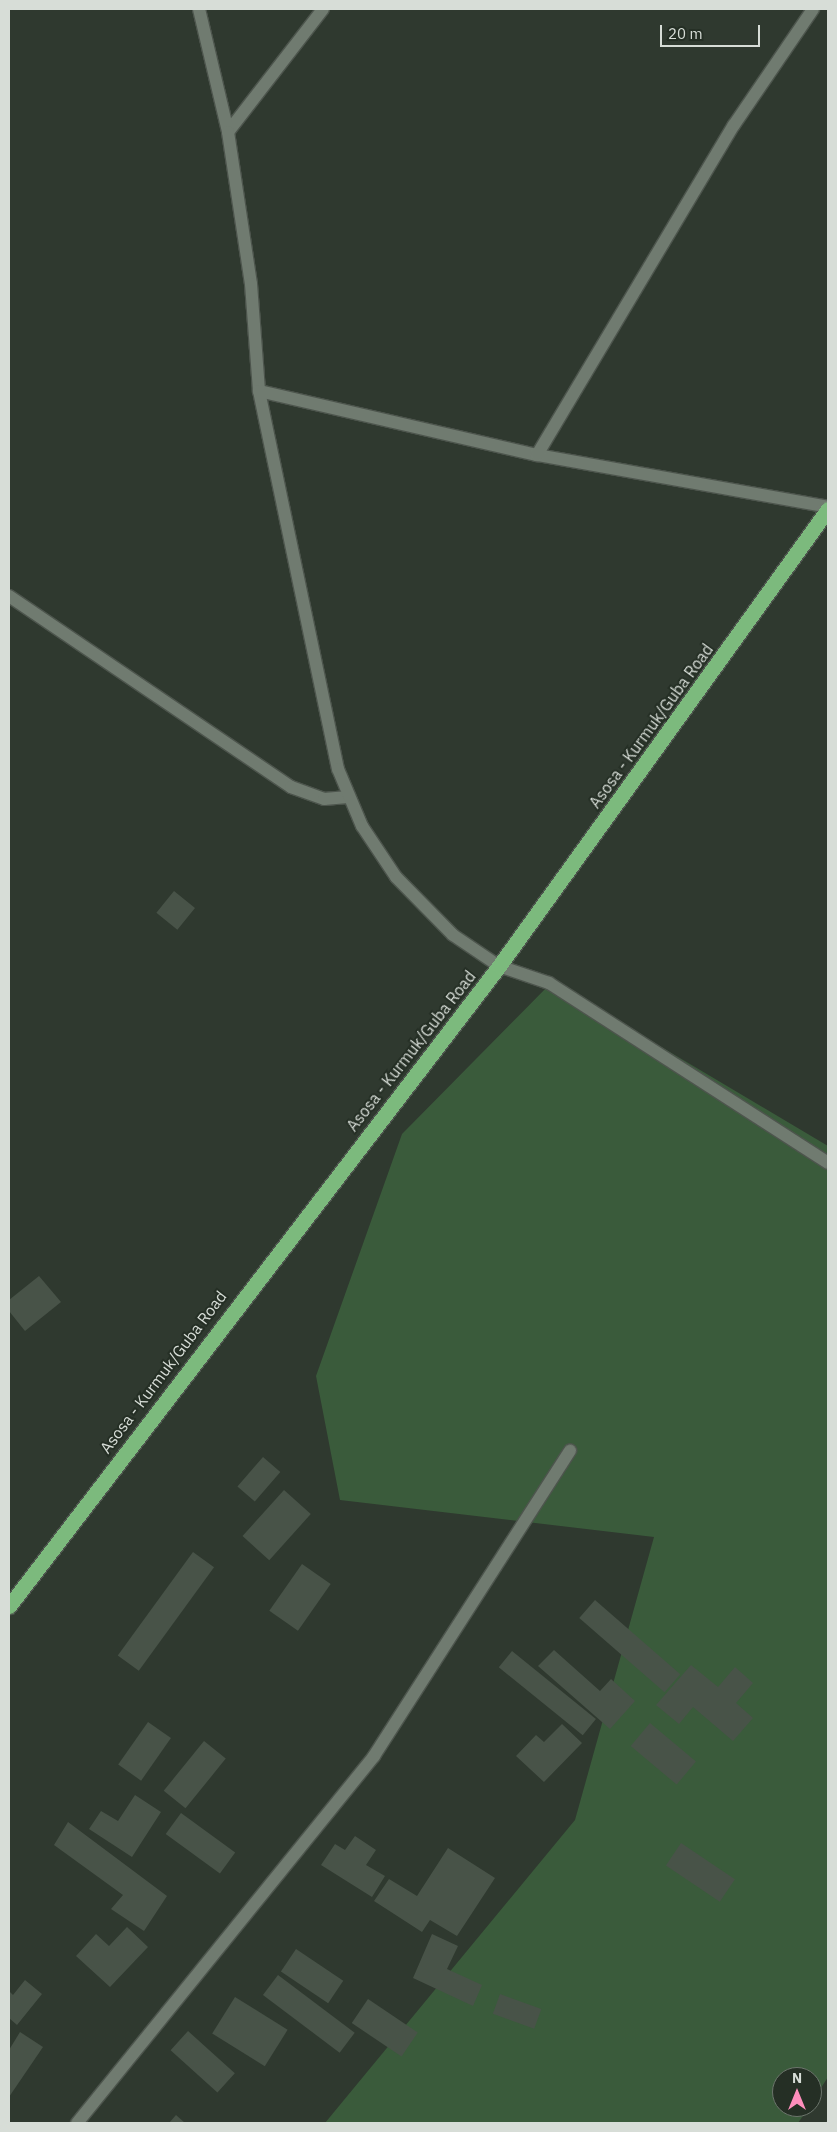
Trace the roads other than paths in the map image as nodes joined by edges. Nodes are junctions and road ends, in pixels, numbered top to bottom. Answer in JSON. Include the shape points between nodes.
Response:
{"nodes":[{"id":1,"x":199,"y":9,"type":"edge"},
{"id":2,"x":322,"y":9,"type":"edge"},
{"id":3,"x":813,"y":9,"type":"edge"},
{"id":4,"x":228,"y":132,"type":"junction"},
{"id":5,"x":260,"y":391,"type":"junction"},
{"id":6,"x":537,"y":455,"type":"junction"},
{"id":7,"x":828,"y":508,"type":"edge"},
{"id":8,"x":9,"y":596,"type":"edge"},
{"id":9,"x":348,"y":797,"type":"junction"},
{"id":10,"x":499,"y":966,"type":"junction"},
{"id":11,"x":828,"y":1163,"type":"edge"},
{"id":12,"x":570,"y":1451,"type":"dead end"},
{"id":13,"x":9,"y":1606,"type":"edge"},
{"id":14,"x":77,"y":2123,"type":"edge"}],
"edges":[{"from":1,"to":4,"type":"street"},
{"from":2,"to":4,"type":"street"},
{"from":3,"to":6,"type":"street","via":[[734,125]]},
{"from":4,"to":5,"type":"street","via":[[251,284]]},
{"from":5,"to":6,"type":"street"},
{"from":5,"to":9,"type":"street","via":[[308,638]]},
{"from":6,"to":7,"type":"street"},
{"from":7,"to":10,"type":"highway","name":"Asosa - Kurmuk/Guba Road"},
{"from":8,"to":9,"type":"street","via":[[291,787],[324,799]]},
{"from":9,"to":10,"type":"street","via":[[396,877],[453,934]]},
{"from":10,"to":11,"type":"street","via":[[549,984]]},
{"from":10,"to":13,"type":"highway","name":"Asosa - Kurmuk/Guba Road"},
{"from":12,"to":14,"type":"street","via":[[374,1756]]}]}
